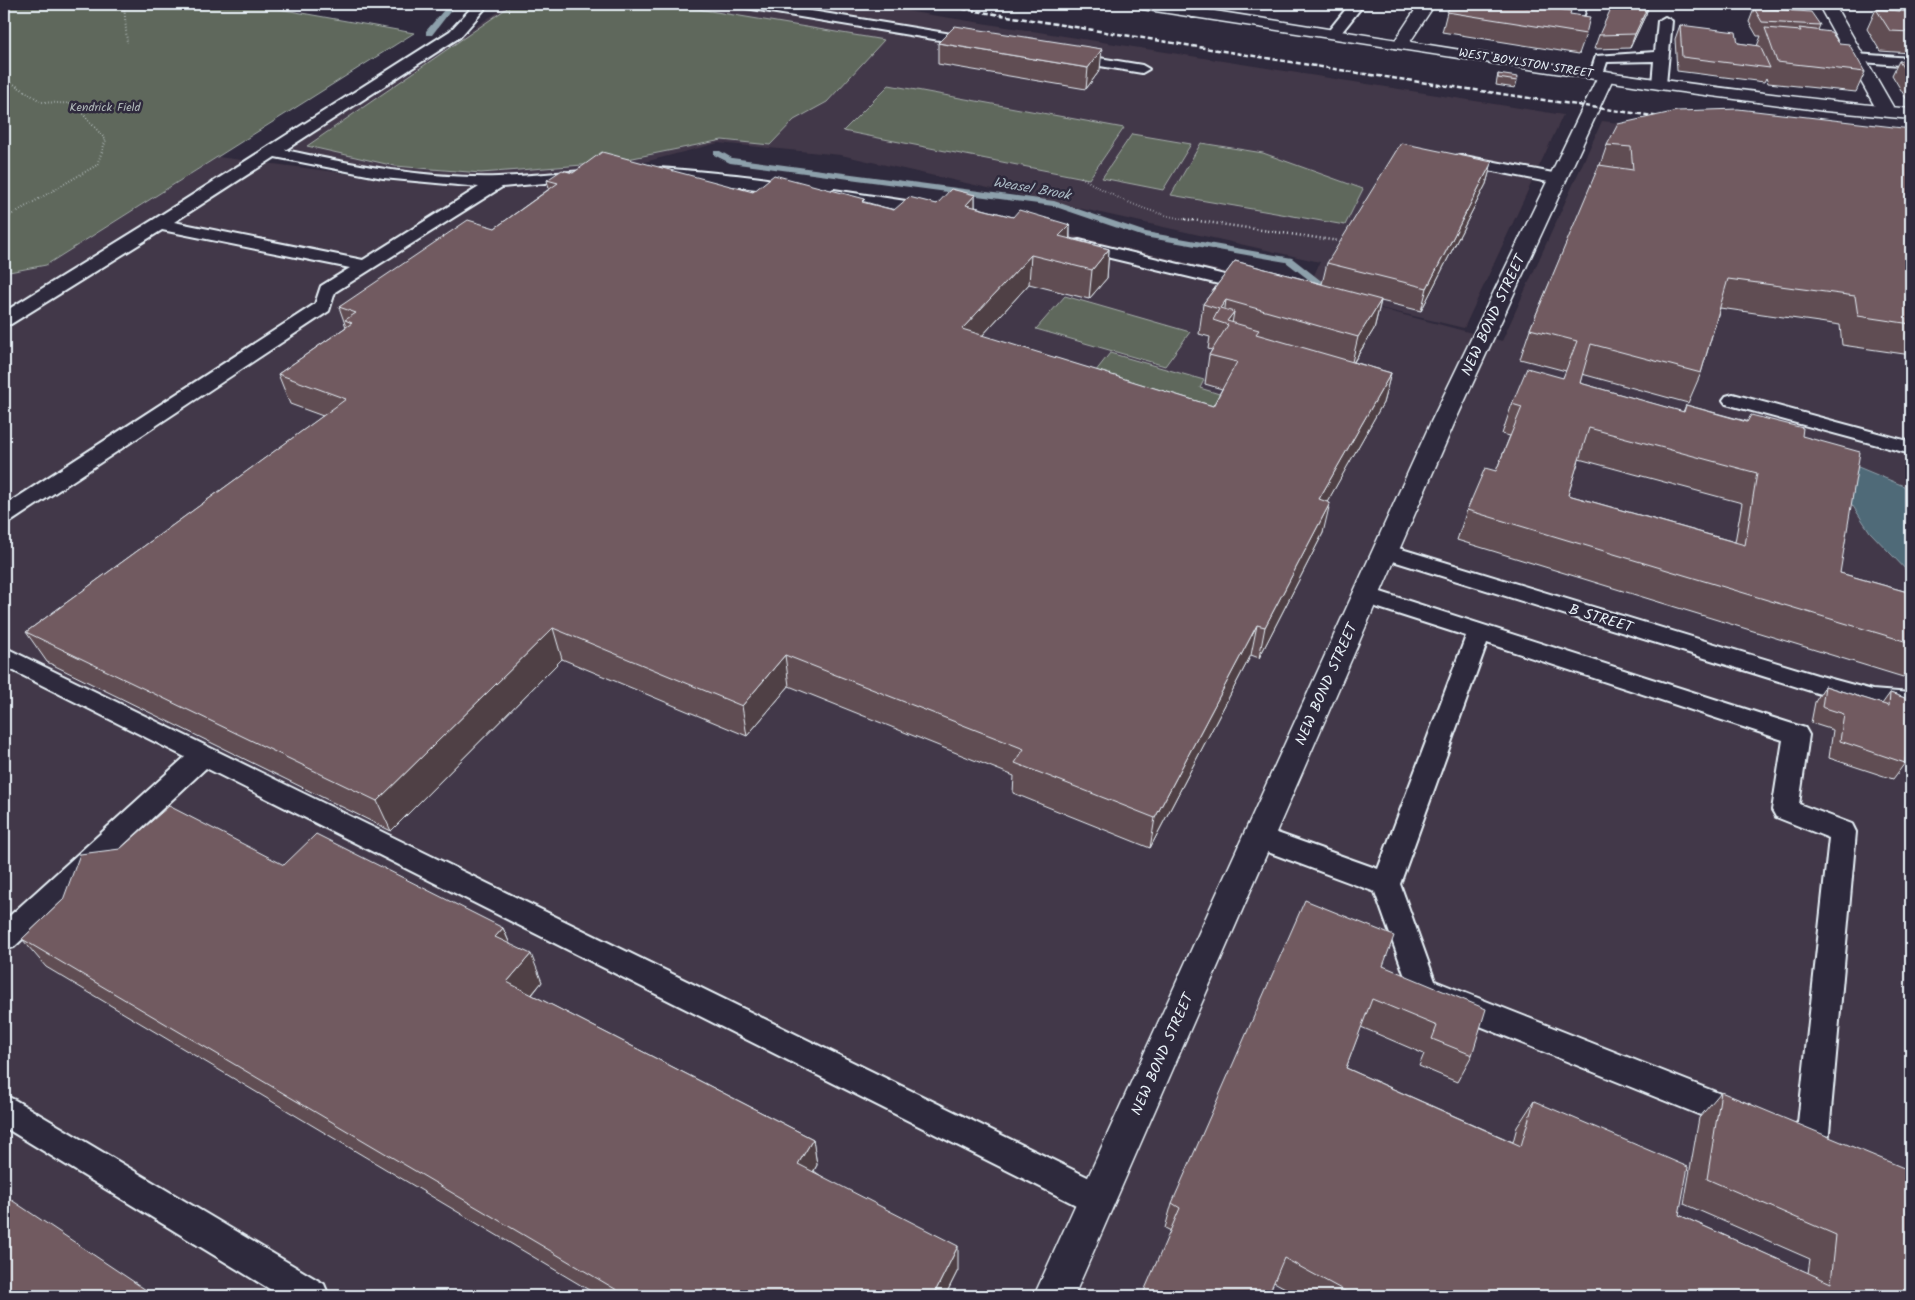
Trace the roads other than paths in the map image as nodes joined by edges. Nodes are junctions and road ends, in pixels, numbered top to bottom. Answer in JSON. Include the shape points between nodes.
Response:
{"nodes":[{"id":1,"x":482,"y":4,"type":"edge"},
{"id":2,"x":746,"y":4,"type":"edge"},
{"id":3,"x":1142,"y":4,"type":"edge"},
{"id":4,"x":1357,"y":4,"type":"edge"},
{"id":5,"x":1428,"y":4,"type":"edge"},
{"id":6,"x":1489,"y":4,"type":"edge"},
{"id":7,"x":1580,"y":4,"type":"edge"},
{"id":8,"x":1826,"y":4,"type":"edge"},
{"id":9,"x":1201,"y":9,"type":"edge"},
{"id":10,"x":1665,"y":21,"type":"dead end"},
{"id":11,"x":1333,"y":34,"type":"junction"},
{"id":12,"x":988,"y":43,"type":"edge"},
{"id":13,"x":1400,"y":45,"type":"junction"},
{"id":14,"x":1055,"y":54,"type":"edge"},
{"id":15,"x":1662,"y":56,"type":"junction"},
{"id":16,"x":1856,"y":58,"type":"junction"},
{"id":17,"x":1911,"y":62,"type":"edge"},
{"id":18,"x":1142,"y":69,"type":"dead end"},
{"id":19,"x":1602,"y":75,"type":"junction"},
{"id":20,"x":1660,"y":84,"type":"junction"},
{"id":21,"x":1887,"y":112,"type":"junction"},
{"id":22,"x":1911,"y":114,"type":"edge"},
{"id":23,"x":270,"y":151,"type":"junction"},
{"id":24,"x":1454,"y":159,"type":"edge"},
{"id":25,"x":639,"y":172,"type":"edge"},
{"id":26,"x":603,"y":174,"type":"edge"},
{"id":27,"x":1558,"y":179,"type":"junction"},
{"id":28,"x":498,"y":182,"type":"junction"},
{"id":29,"x":951,"y":214,"type":"edge"},
{"id":30,"x":159,"y":224,"type":"junction"},
{"id":31,"x":1058,"y":240,"type":"edge"},
{"id":32,"x":367,"y":266,"type":"junction"},
{"id":33,"x":1223,"y":280,"type":"edge"},
{"id":34,"x":4,"y":320,"type":"edge"},
{"id":35,"x":1733,"y":400,"type":"dead end"},
{"id":36,"x":1911,"y":448,"type":"edge"},
{"id":37,"x":4,"y":516,"type":"edge"},
{"id":38,"x":1385,"y":551,"type":"junction"},
{"id":39,"x":1365,"y":595,"type":"junction"},
{"id":40,"x":1479,"y":632,"type":"junction"},
{"id":41,"x":4,"y":656,"type":"edge"},
{"id":42,"x":1911,"y":702,"type":"edge"},
{"id":43,"x":204,"y":755,"type":"junction"},
{"id":44,"x":1258,"y":837,"type":"junction"},
{"id":45,"x":1386,"y":884,"type":"junction"},
{"id":46,"x":4,"y":938,"type":"edge"},
{"id":47,"x":4,"y":1110,"type":"edge"},
{"id":48,"x":1098,"y":1199,"type":"junction"},
{"id":49,"x":312,"y":1296,"type":"edge"},
{"id":50,"x":1054,"y":1296,"type":"edge"}],
"edges":[{"from":1,"to":23,"type":"lane","via":[[456,34]]},
{"from":2,"to":12,"type":"lane"},
{"from":3,"to":9,"type":"street","name":"WEST BOYLSTON STREET"},
{"from":4,"to":11,"type":"lane"},
{"from":5,"to":13,"type":"street"},
{"from":6,"to":7,"type":"lane","via":[[1551,15],[1579,12]]},
{"from":8,"to":16,"type":"street"},
{"from":9,"to":11,"type":"street","name":"WEST BOYLSTON STREET"},
{"from":10,"to":15,"type":"lane"},
{"from":11,"to":13,"type":"street","name":"WEST BOYLSTON STREET"},
{"from":13,"to":19,"type":"street","name":"WEST BOYLSTON STREET"},
{"from":14,"to":18,"type":"lane"},
{"from":15,"to":19,"type":"lane","via":[[1602,59]]},
{"from":15,"to":20,"type":"lane"},
{"from":16,"to":17,"type":"lane"},
{"from":16,"to":21,"type":"street"},
{"from":19,"to":20,"type":"street","name":"WEST BOYLSTON STREET"},
{"from":19,"to":27,"type":"street","name":"NEW BOND STREET"},
{"from":20,"to":21,"type":"street","name":"WEST BOYLSTON STREET"},
{"from":21,"to":22,"type":"street","name":"WEST BOYLSTON STREET"},
{"from":23,"to":28,"type":"lane","via":[[406,178]]},
{"from":23,"to":30,"type":"lane"},
{"from":24,"to":27,"type":"lane"},
{"from":25,"to":29,"type":"lane","via":[[744,181]]},
{"from":26,"to":28,"type":"lane"},
{"from":27,"to":38,"type":"street","name":"NEW BOND STREET"},
{"from":28,"to":32,"type":"lane"},
{"from":30,"to":32,"type":"lane"},
{"from":30,"to":34,"type":"lane"},
{"from":31,"to":33,"type":"lane"},
{"from":32,"to":37,"type":"lane","via":[[327,290],[323,307]]},
{"from":35,"to":36,"type":"lane"},
{"from":38,"to":39,"type":"street","name":"NEW BOND STREET"},
{"from":38,"to":42,"type":"lane","name":"B STREET","via":[[1872,700]]},
{"from":39,"to":40,"type":"lane"},
{"from":39,"to":44,"type":"street","name":"NEW BOND STREET"},
{"from":40,"to":45,"type":"lane"},
{"from":40,"to":45,"type":"lane","via":[[1796,736],[1785,810],[1843,832],[1812,1144],[1424,990]]},
{"from":41,"to":43,"type":"lane"},
{"from":43,"to":46,"type":"lane"},
{"from":43,"to":48,"type":"lane"},
{"from":44,"to":45,"type":"lane"},
{"from":44,"to":48,"type":"street","name":"NEW BOND STREET"},
{"from":47,"to":49,"type":"lane"},
{"from":48,"to":50,"type":"street","name":"NEW BOND STREET"}]}
